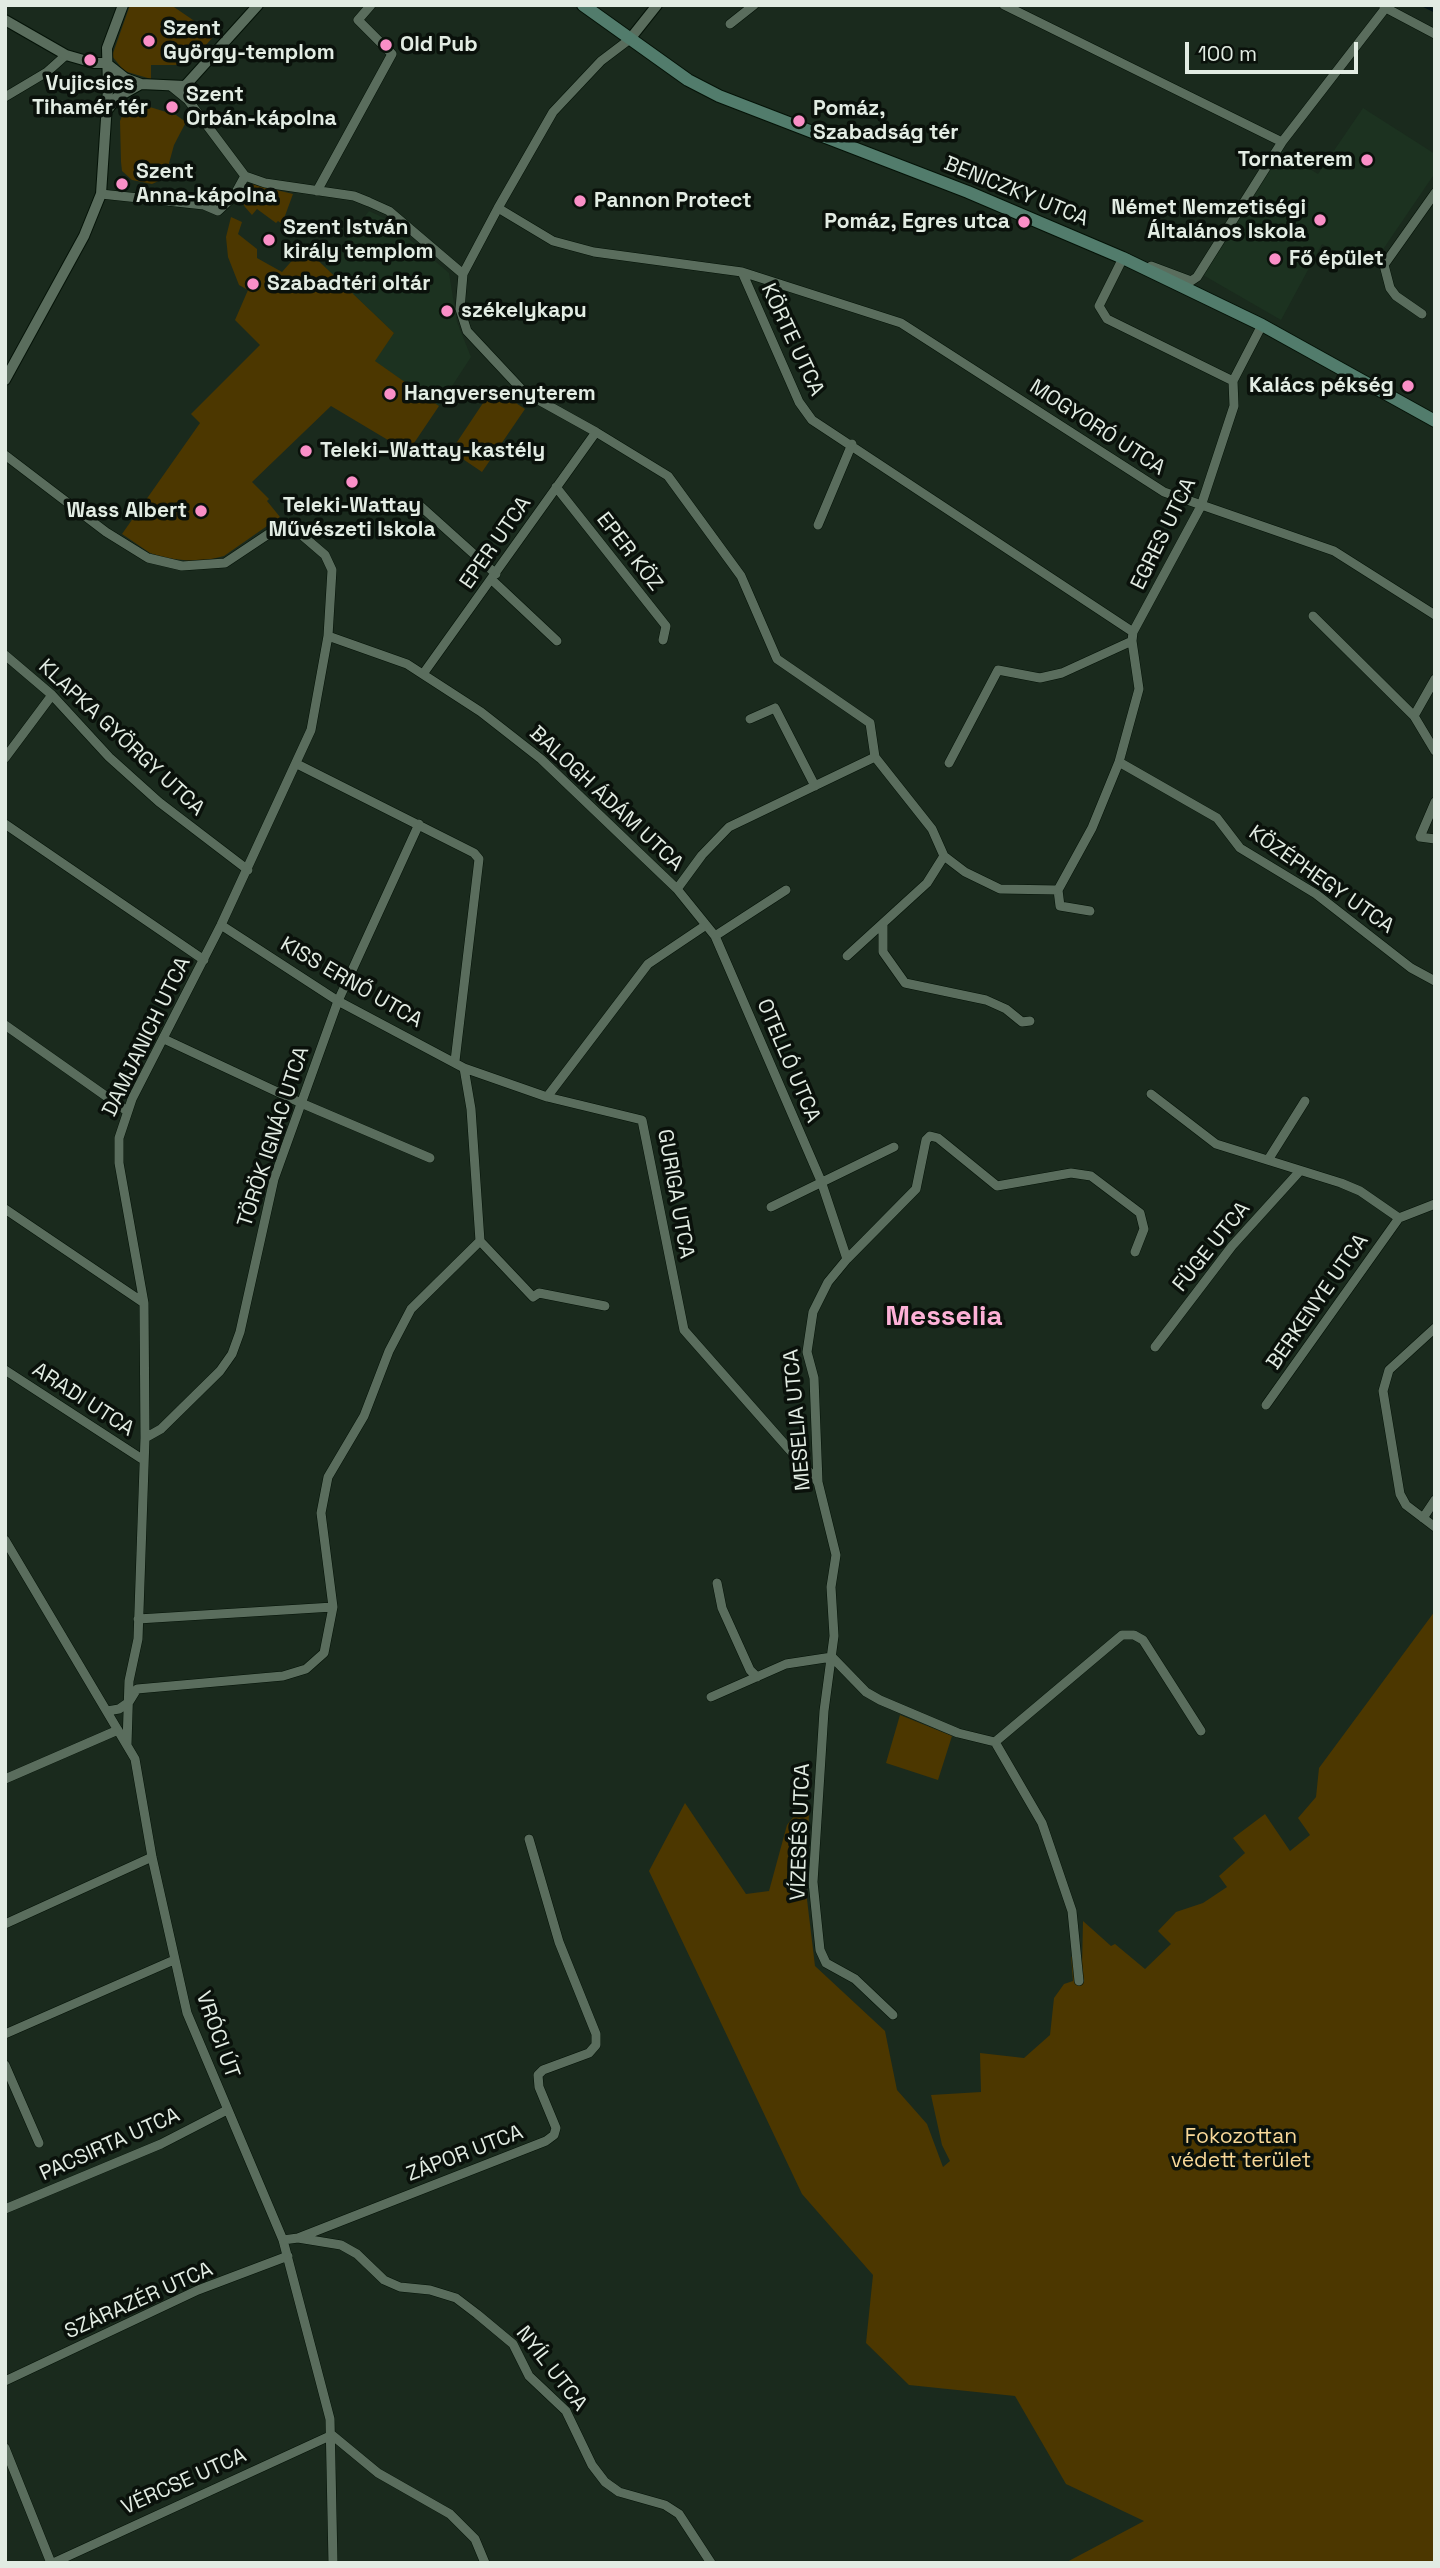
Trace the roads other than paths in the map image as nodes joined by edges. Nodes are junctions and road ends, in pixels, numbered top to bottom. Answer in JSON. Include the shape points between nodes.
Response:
{"nodes":[{"id":1,"x":123,"y":5,"type":"edge"},
{"id":2,"x":258,"y":5,"type":"edge"},
{"id":3,"x":371,"y":5,"type":"edge"},
{"id":4,"x":583,"y":5,"type":"edge"},
{"id":5,"x":657,"y":5,"type":"edge"},
{"id":6,"x":754,"y":5,"type":"edge"},
{"id":7,"x":1004,"y":5,"type":"edge"},
{"id":8,"x":1384,"y":7,"type":"edge"},
{"id":9,"x":5,"y":20,"type":"edge"},
{"id":10,"x":730,"y":24,"type":"dead end"},
{"id":11,"x":1435,"y":34,"type":"edge"},
{"id":12,"x":630,"y":39,"type":"junction"},
{"id":13,"x":66,"y":55,"type":"junction"},
{"id":14,"x":106,"y":63,"type":"junction"},
{"id":15,"x":141,"y":84,"type":"junction"},
{"id":16,"x":172,"y":87,"type":"junction"},
{"id":17,"x":5,"y":97,"type":"edge"},
{"id":18,"x":107,"y":110,"type":"junction"},
{"id":19,"x":1282,"y":142,"type":"junction"},
{"id":20,"x":244,"y":176,"type":"junction"},
{"id":21,"x":317,"y":191,"type":"junction"},
{"id":22,"x":1435,"y":193,"type":"edge"},
{"id":23,"x":101,"y":194,"type":"junction"},
{"id":24,"x":498,"y":208,"type":"junction"},
{"id":25,"x":1123,"y":258,"type":"junction"},
{"id":26,"x":742,"y":272,"type":"junction"},
{"id":27,"x":463,"y":274,"type":"junction"},
{"id":28,"x":1422,"y":314,"type":"dead end"},
{"id":29,"x":1262,"y":325,"type":"junction"},
{"id":30,"x":5,"y":380,"type":"edge"},
{"id":31,"x":1233,"y":381,"type":"junction"},
{"id":32,"x":1435,"y":421,"type":"edge"},
{"id":33,"x":596,"y":432,"type":"junction"},
{"id":34,"x":852,"y":444,"type":"junction"},
{"id":35,"x":5,"y":455,"type":"edge"},
{"id":36,"x":556,"y":487,"type":"junction"},
{"id":37,"x":417,"y":503,"type":"dead end"},
{"id":38,"x":1201,"y":506,"type":"junction"},
{"id":39,"x":818,"y":525,"type":"dead end"},
{"id":40,"x":494,"y":577,"type":"junction"},
{"id":41,"x":1435,"y":615,"type":"edge"},
{"id":42,"x":1313,"y":616,"type":"dead end"},
{"id":43,"x":328,"y":636,"type":"junction"},
{"id":44,"x":1132,"y":636,"type":"junction"},
{"id":45,"x":663,"y":640,"type":"dead end"},
{"id":46,"x":557,"y":642,"type":"dead end"},
{"id":47,"x":5,"y":655,"type":"edge"},
{"id":48,"x":423,"y":674,"type":"junction"},
{"id":49,"x":1435,"y":679,"type":"edge"},
{"id":50,"x":52,"y":695,"type":"junction"},
{"id":51,"x":1414,"y":716,"type":"junction"},
{"id":52,"x":750,"y":719,"type":"dead end"},
{"id":53,"x":1435,"y":751,"type":"edge"},
{"id":54,"x":875,"y":757,"type":"junction"},
{"id":55,"x":5,"y":758,"type":"edge"},
{"id":56,"x":1119,"y":762,"type":"junction"},
{"id":57,"x":949,"y":763,"type":"dead end"},
{"id":58,"x":297,"y":764,"type":"junction"},
{"id":59,"x":815,"y":786,"type":"junction"},
{"id":60,"x":1435,"y":802,"type":"edge"},
{"id":61,"x":5,"y":824,"type":"edge"},
{"id":62,"x":419,"y":824,"type":"junction"},
{"id":63,"x":1435,"y":839,"type":"edge"},
{"id":64,"x":944,"y":856,"type":"junction"},
{"id":65,"x":248,"y":870,"type":"junction"},
{"id":66,"x":677,"y":889,"type":"junction"},
{"id":67,"x":786,"y":890,"type":"dead end"},
{"id":68,"x":1058,"y":890,"type":"junction"},
{"id":69,"x":1090,"y":911,"type":"dead end"},
{"id":70,"x":883,"y":924,"type":"junction"},
{"id":71,"x":221,"y":925,"type":"junction"},
{"id":72,"x":706,"y":925,"type":"junction"},
{"id":73,"x":715,"y":936,"type":"junction"},
{"id":74,"x":847,"y":956,"type":"dead end"},
{"id":75,"x":204,"y":960,"type":"junction"},
{"id":76,"x":1435,"y":981,"type":"edge"},
{"id":77,"x":338,"y":1001,"type":"junction"},
{"id":78,"x":1030,"y":1021,"type":"dead end"},
{"id":79,"x":5,"y":1025,"type":"edge"},
{"id":80,"x":164,"y":1038,"type":"junction"},
{"id":81,"x":455,"y":1061,"type":"junction"},
{"id":82,"x":464,"y":1069,"type":"junction"},
{"id":83,"x":1151,"y":1094,"type":"dead end"},
{"id":84,"x":547,"y":1097,"type":"junction"},
{"id":85,"x":1305,"y":1101,"type":"dead end"},
{"id":86,"x":301,"y":1103,"type":"junction"},
{"id":87,"x":127,"y":1111,"type":"junction"},
{"id":88,"x":894,"y":1147,"type":"dead end"},
{"id":89,"x":430,"y":1158,"type":"dead end"},
{"id":90,"x":1268,"y":1160,"type":"junction"},
{"id":91,"x":1299,"y":1172,"type":"junction"},
{"id":92,"x":821,"y":1181,"type":"junction"},
{"id":93,"x":1435,"y":1204,"type":"edge"},
{"id":94,"x":771,"y":1207,"type":"dead end"},
{"id":95,"x":5,"y":1209,"type":"edge"},
{"id":96,"x":1399,"y":1218,"type":"junction"},
{"id":97,"x":480,"y":1241,"type":"junction"},
{"id":98,"x":1135,"y":1252,"type":"dead end"},
{"id":99,"x":846,"y":1259,"type":"junction"},
{"id":100,"x":144,"y":1303,"type":"junction"},
{"id":101,"x":605,"y":1306,"type":"dead end"},
{"id":102,"x":1435,"y":1328,"type":"edge"},
{"id":103,"x":1155,"y":1347,"type":"dead end"},
{"id":104,"x":5,"y":1370,"type":"edge"},
{"id":105,"x":1266,"y":1405,"type":"dead end"},
{"id":106,"x":145,"y":1438,"type":"junction"},
{"id":107,"x":142,"y":1458,"type":"junction"},
{"id":108,"x":818,"y":1482,"type":"junction"},
{"id":109,"x":1435,"y":1500,"type":"edge"},
{"id":110,"x":1423,"y":1518,"type":"junction"},
{"id":111,"x":1435,"y":1527,"type":"edge"},
{"id":112,"x":5,"y":1540,"type":"edge"},
{"id":113,"x":717,"y":1583,"type":"dead end"},
{"id":114,"x":333,"y":1607,"type":"junction"},
{"id":115,"x":138,"y":1619,"type":"junction"},
{"id":116,"x":832,"y":1657,"type":"junction"},
{"id":117,"x":757,"y":1677,"type":"junction"},
{"id":118,"x":711,"y":1697,"type":"dead end"},
{"id":119,"x":129,"y":1702,"type":"junction"},
{"id":120,"x":107,"y":1711,"type":"junction"},
{"id":121,"x":118,"y":1730,"type":"junction"},
{"id":122,"x":1201,"y":1731,"type":"dead end"},
{"id":123,"x":995,"y":1742,"type":"junction"},
{"id":124,"x":127,"y":1744,"type":"junction"},
{"id":125,"x":5,"y":1779,"type":"edge"},
{"id":126,"x":529,"y":1839,"type":"dead end"},
{"id":127,"x":152,"y":1857,"type":"junction"},
{"id":128,"x":5,"y":1924,"type":"edge"},
{"id":129,"x":174,"y":1960,"type":"junction"},
{"id":130,"x":1079,"y":1981,"type":"dead end"},
{"id":131,"x":893,"y":2015,"type":"dead end"},
{"id":132,"x":5,"y":2034,"type":"edge"},
{"id":133,"x":5,"y":2065,"type":"edge"},
{"id":134,"x":227,"y":2110,"type":"junction"},
{"id":135,"x":39,"y":2143,"type":"dead end"},
{"id":136,"x":5,"y":2209,"type":"edge"},
{"id":137,"x":298,"y":2238,"type":"junction"},
{"id":138,"x":283,"y":2240,"type":"junction"},
{"id":139,"x":288,"y":2256,"type":"junction"},
{"id":140,"x":5,"y":2381,"type":"edge"},
{"id":141,"x":331,"y":2434,"type":"junction"},
{"id":142,"x":5,"y":2448,"type":"edge"},
{"id":143,"x":52,"y":2563,"type":"edge"},
{"id":144,"x":333,"y":2563,"type":"edge"},
{"id":145,"x":485,"y":2563,"type":"edge"},
{"id":146,"x":711,"y":2563,"type":"edge"}],
"edges":[{"from":1,"to":14,"type":"street"},
{"from":2,"to":16,"type":"street","via":[[195,77],[185,86]]},
{"from":3,"to":21,"type":"street","via":[[358,20],[392,54]]},
{"from":4,"to":12,"type":"main road","name":"BENICZKY UTCA"},
{"from":5,"to":12,"type":"street"},
{"from":6,"to":10,"type":"street"},
{"from":7,"to":19,"type":"street"},
{"from":8,"to":11,"type":"street"},
{"from":8,"to":19,"type":"street"},
{"from":9,"to":13,"type":"street"},
{"from":12,"to":24,"type":"street","via":[[601,61],[553,112]]},
{"from":12,"to":25,"type":"main road","name":"BENICZKY UTCA","via":[[719,96],[968,192]]},
{"from":13,"to":14,"type":"street"},
{"from":13,"to":17,"type":"street"},
{"from":14,"to":15,"type":"street"},
{"from":14,"to":18,"type":"street"},
{"from":15,"to":16,"type":"street"},
{"from":15,"to":18,"type":"street","via":[[116,97]]},
{"from":16,"to":20,"type":"street","via":[[188,100]]},
{"from":18,"to":23,"type":"street"},
{"from":19,"to":25,"type":"street","via":[[1195,279]]},
{"from":20,"to":21,"type":"street"},
{"from":20,"to":23,"type":"street","via":[[234,196],[218,211],[204,205]]},
{"from":21,"to":27,"type":"street","via":[[354,196],[389,211]]},
{"from":22,"to":28,"type":"street","via":[[1384,265],[1396,296]]},
{"from":23,"to":30,"type":"street","via":[[84,236]]},
{"from":24,"to":26,"type":"street","name":"KÖRTE UTCA","via":[[553,241],[594,252]]},
{"from":24,"to":27,"type":"street"},
{"from":25,"to":29,"type":"main road","name":"BENICZKY UTCA"},
{"from":25,"to":31,"type":"street","via":[[1099,306],[1107,319]]},
{"from":26,"to":34,"type":"street","name":"KÖRTE UTCA","via":[[799,402],[812,420]]},
{"from":26,"to":38,"type":"street","name":"MOGYORÓ UTCA","via":[[901,323],[1164,492]]},
{"from":27,"to":33,"type":"street","via":[[460,309],[467,331],[524,392]]},
{"from":29,"to":31,"type":"street","name":"EGRES UTCA"},
{"from":29,"to":32,"type":"main road","name":"BENICZKY UTCA"},
{"from":31,"to":38,"type":"street","name":"EGRES UTCA","via":[[1234,406]]},
{"from":33,"to":36,"type":"street","name":"EPER UTCA"},
{"from":33,"to":54,"type":"street","via":[[668,476],[741,576],[777,659],[870,723]]},
{"from":34,"to":39,"type":"street"},
{"from":34,"to":44,"type":"street","name":"KÖRTE UTCA"},
{"from":35,"to":43,"type":"street","name":"DAMJANICH UTCA","via":[[148,558],[182,566],[225,563],[289,524],[331,565]]},
{"from":36,"to":40,"type":"street","name":"EPER UTCA"},
{"from":36,"to":45,"type":"street","name":"EPER KÖZ","via":[[666,626]]},
{"from":37,"to":40,"type":"street"},
{"from":38,"to":41,"type":"street","name":"MOGYORÓ UTCA","via":[[1334,551]]},
{"from":38,"to":44,"type":"street","name":"EGRES UTCA"},
{"from":40,"to":46,"type":"street"},
{"from":40,"to":48,"type":"street","name":"EPER UTCA"},
{"from":42,"to":51,"type":"street"},
{"from":43,"to":48,"type":"street","name":"BALOGH ÁDÁM UTCA","via":[[390,655]]},
{"from":43,"to":58,"type":"street","name":"DAMJANICH UTCA","via":[[311,730]]},
{"from":44,"to":56,"type":"street","via":[[1139,689]]},
{"from":44,"to":57,"type":"street","via":[[1062,673],[1040,678],[998,670]]},
{"from":47,"to":50,"type":"street","name":"KLAPKA GYÖRGY UTCA"},
{"from":48,"to":66,"type":"street","name":"BALOGH ÁDÁM UTCA","via":[[541,759]]},
{"from":49,"to":51,"type":"street"},
{"from":50,"to":55,"type":"street"},
{"from":50,"to":65,"type":"street","name":"KLAPKA GYÖRGY UTCA","via":[[142,788]]},
{"from":51,"to":53,"type":"street"},
{"from":52,"to":59,"type":"street","via":[[775,708]]},
{"from":54,"to":59,"type":"street"},
{"from":54,"to":64,"type":"street","via":[[932,829]]},
{"from":56,"to":68,"type":"street","via":[[1092,828]]},
{"from":56,"to":76,"type":"street","name":"KÖZÉPHEGY UTCA","via":[[1217,818],[1240,848],[1316,894],[1411,968]]},
{"from":58,"to":62,"type":"street"},
{"from":58,"to":65,"type":"street","name":"DAMJANICH UTCA"},
{"from":59,"to":66,"type":"street","via":[[729,827]]},
{"from":60,"to":63,"type":"street","via":[[1420,837]]},
{"from":61,"to":75,"type":"street"},
{"from":62,"to":77,"type":"street","name":"TÖRÖK IGNÁC UTCA"},
{"from":62,"to":81,"type":"street","via":[[479,859]]},
{"from":64,"to":68,"type":"street","via":[[1000,889]]},
{"from":64,"to":70,"type":"street","via":[[927,883]]},
{"from":65,"to":71,"type":"street","name":"DAMJANICH UTCA"},
{"from":66,"to":72,"type":"street","name":"OTELLÓ UTCA"},
{"from":67,"to":73,"type":"street"},
{"from":68,"to":69,"type":"street","via":[[1060,906]]},
{"from":70,"to":74,"type":"street"},
{"from":70,"to":78,"type":"street","via":[[883,952],[905,984],[986,1000],[1022,1022]]},
{"from":71,"to":75,"type":"street","name":"DAMJANICH UTCA"},
{"from":71,"to":77,"type":"street","name":"KISS ERNŐ UTCA"},
{"from":72,"to":73,"type":"street","name":"OTELLÓ UTCA"},
{"from":72,"to":84,"type":"street","via":[[648,964]]},
{"from":73,"to":92,"type":"street","name":"OTELLÓ UTCA"},
{"from":75,"to":80,"type":"street","name":"DAMJANICH UTCA"},
{"from":77,"to":81,"type":"street","name":"KISS ERNŐ UTCA"},
{"from":77,"to":86,"type":"street","name":"TÖRÖK IGNÁC UTCA"},
{"from":79,"to":87,"type":"street"},
{"from":80,"to":86,"type":"street"},
{"from":80,"to":87,"type":"street","name":"DAMJANICH UTCA"},
{"from":81,"to":82,"type":"street","name":"KISS ERNŐ UTCA"},
{"from":82,"to":84,"type":"street"},
{"from":82,"to":97,"type":"street"},
{"from":83,"to":90,"type":"street","via":[[1216,1143]]},
{"from":84,"to":108,"type":"street","name":"GURIGA UTCA","via":[[644,1123],[684,1329]]},
{"from":85,"to":90,"type":"street"},
{"from":86,"to":89,"type":"street"},
{"from":86,"to":106,"type":"street","name":"TÖRÖK IGNÁC UTCA","via":[[274,1179],[232,1354],[161,1429]]},
{"from":87,"to":100,"type":"street","name":"DAMJANICH UTCA","via":[[119,1138],[119,1163]]},
{"from":88,"to":92,"type":"street"},
{"from":90,"to":91,"type":"street"},
{"from":91,"to":96,"type":"street","via":[[1360,1191]]},
{"from":91,"to":103,"type":"street","name":"FÜGE UTCA","via":[[1233,1246]]},
{"from":92,"to":94,"type":"street"},
{"from":92,"to":99,"type":"street","name":"OTELLÓ UTCA"},
{"from":93,"to":96,"type":"street"},
{"from":95,"to":100,"type":"street"},
{"from":96,"to":105,"type":"street","name":"BERKENYE UTCA"},
{"from":97,"to":101,"type":"street","via":[[533,1297],[539,1293]]},
{"from":97,"to":114,"type":"street","via":[[411,1309],[364,1416],[328,1477],[321,1513]]},
{"from":98,"to":99,"type":"street","name":"MESELIA UTCA","via":[[1144,1229],[1140,1213],[1091,1176],[1071,1173],[997,1186],[930,1136],[916,1189]]},
{"from":99,"to":108,"type":"street","name":"MESELIA UTCA","via":[[813,1312],[807,1352],[814,1378]]},
{"from":100,"to":106,"type":"street","name":"DAMJANICH UTCA"},
{"from":102,"to":110,"type":"street","via":[[1390,1370],[1383,1391],[1400,1494]]},
{"from":104,"to":107,"type":"street","name":"ARADI UTCA"},
{"from":106,"to":107,"type":"street","name":"DAMJANICH UTCA"},
{"from":107,"to":115,"type":"street","name":"DAMJANICH UTCA"},
{"from":108,"to":116,"type":"street","name":"MESELIA UTCA","via":[[836,1555],[831,1587]]},
{"from":109,"to":110,"type":"street"},
{"from":110,"to":111,"type":"street"},
{"from":112,"to":120,"type":"street","name":"VRÓCI ÚT"},
{"from":113,"to":117,"type":"street","via":[[722,1608]]},
{"from":114,"to":115,"type":"street"},
{"from":114,"to":119,"type":"street","via":[[328,1646],[306,1669],[283,1676],[137,1689]]},
{"from":115,"to":119,"type":"street","name":"DAMJANICH UTCA"},
{"from":116,"to":117,"type":"street","via":[[786,1664]]},
{"from":116,"to":123,"type":"street","via":[[880,1700],[958,1733]]},
{"from":116,"to":131,"type":"street","name":"VÍZESÉS UTCA","via":[[813,1882],[820,1950],[826,1963],[855,1979]]},
{"from":117,"to":118,"type":"street"},
{"from":119,"to":120,"type":"street"},
{"from":119,"to":124,"type":"street","name":"DAMJANICH UTCA"},
{"from":120,"to":121,"type":"street","name":"VRÓCI ÚT"},
{"from":121,"to":124,"type":"street","name":"VRÓCI ÚT"},
{"from":121,"to":125,"type":"street"},
{"from":122,"to":123,"type":"street","via":[[1143,1640],[1134,1634],[1122,1636]]},
{"from":123,"to":130,"type":"street","via":[[1042,1823],[1072,1910]]},
{"from":124,"to":127,"type":"street","name":"VRÓCI ÚT","via":[[135,1759]]},
{"from":126,"to":137,"type":"street","name":"ZÁPOR UTCA","via":[[559,1942],[596,2034],[596,2045],[589,2053],[538,2075],[556,2128],[554,2135]]},
{"from":127,"to":128,"type":"street"},
{"from":127,"to":129,"type":"street","name":"VRÓCI ÚT"},
{"from":129,"to":132,"type":"street"},
{"from":129,"to":134,"type":"street","name":"VRÓCI ÚT","via":[[187,2013]]},
{"from":133,"to":135,"type":"street"},
{"from":134,"to":136,"type":"street","name":"PACSIRTA UTCA","via":[[161,2144]]},
{"from":134,"to":138,"type":"street","name":"VRÓCI ÚT"},
{"from":137,"to":138,"type":"street","name":"NYÍL UTCA"},
{"from":137,"to":146,"type":"street","name":"NYÍL UTCA","via":[[341,2245],[384,2280],[456,2298],[477,2314],[513,2344],[528,2376],[566,2411],[605,2482],[619,2492],[665,2505],[679,2514]]},
{"from":138,"to":139,"type":"street","name":"VRÓCI ÚT"},
{"from":139,"to":140,"type":"street","name":"SZÁRAZÉR UTCA","via":[[198,2290]]},
{"from":139,"to":141,"type":"street","name":"VRÓCI ÚT"},
{"from":141,"to":143,"type":"street","name":"VÉRCSE UTCA"},
{"from":141,"to":144,"type":"street","name":"VRÓCI ÚT"},
{"from":141,"to":145,"type":"street","via":[[378,2473],[450,2514],[475,2539]]},
{"from":142,"to":143,"type":"street"}]}
